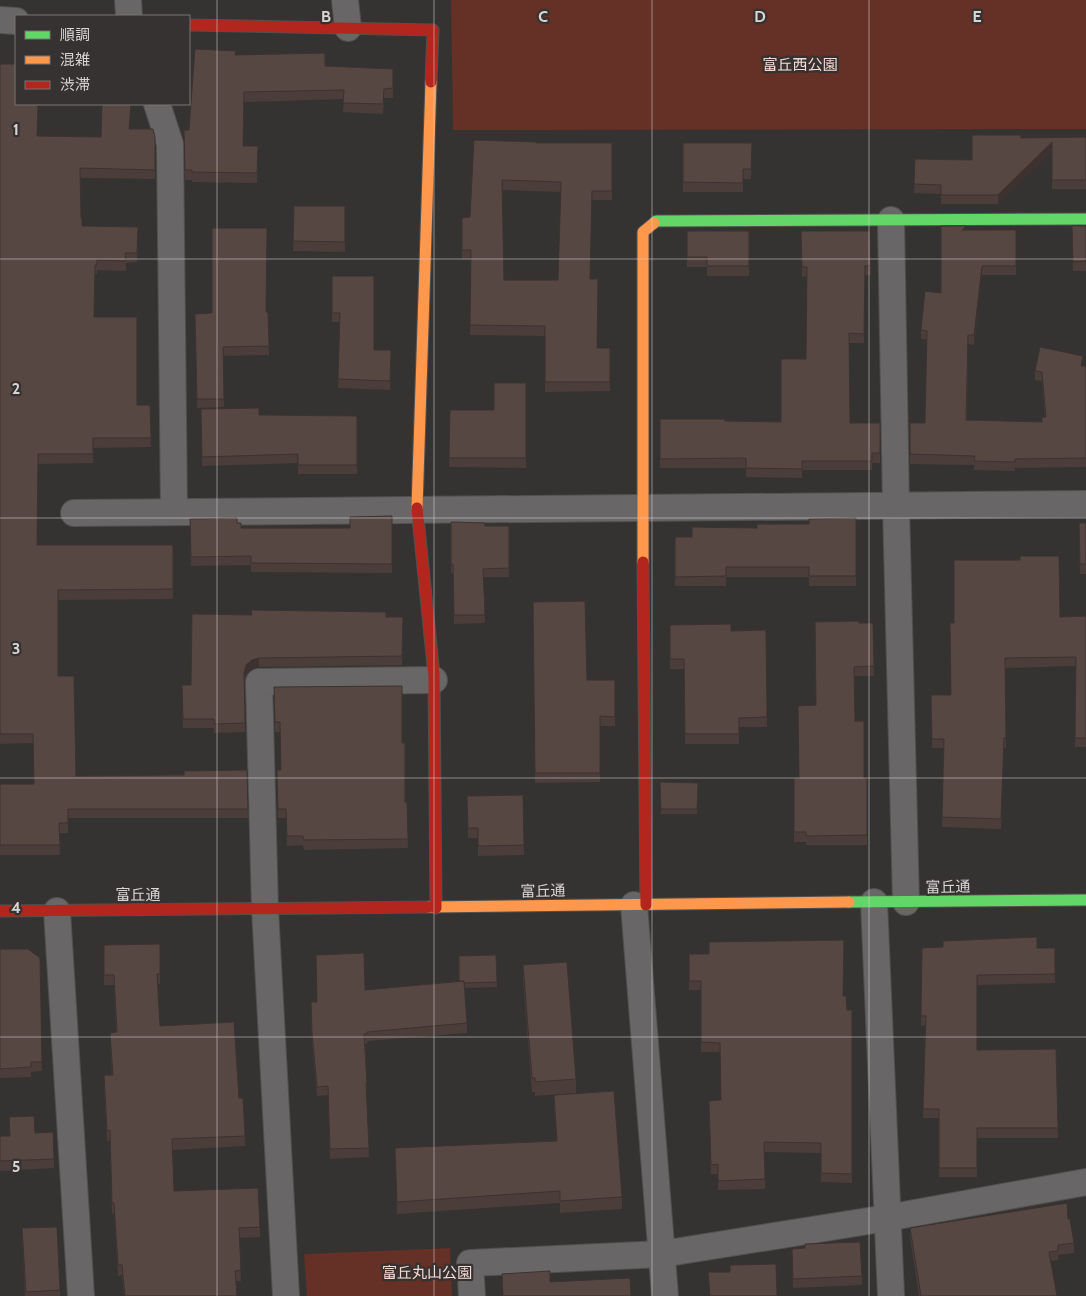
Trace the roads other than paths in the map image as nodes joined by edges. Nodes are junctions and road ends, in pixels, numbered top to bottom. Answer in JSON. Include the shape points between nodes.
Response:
{"nodes":[{"id":1,"x":128,"y":0,"type":"edge"},
{"id":2,"x":345,"y":0,"type":"edge"},
{"id":3,"x":129,"y":15,"type":"edge"},
{"id":4,"x":0,"y":20,"type":"edge"},
{"id":5,"x":15,"y":21,"type":"edge"},
{"id":6,"x":190,"y":24,"type":"edge"},
{"id":7,"x":348,"y":28,"type":"junction"},
{"id":8,"x":157,"y":105,"type":"edge"},
{"id":9,"x":1086,"y":219,"type":"edge"},
{"id":10,"x":891,"y":220,"type":"junction"},
{"id":11,"x":1086,"y":504,"type":"edge"},
{"id":12,"x":896,"y":506,"type":"junction"},
{"id":13,"x":642,"y":508,"type":"junction"},
{"id":14,"x":417,"y":510,"type":"junction"},
{"id":15,"x":174,"y":512,"type":"junction"},
{"id":16,"x":74,"y":513,"type":"dead end"},
{"id":17,"x":434,"y":680,"type":"junction"},
{"id":18,"x":1086,"y":900,"type":"edge"},
{"id":19,"x":874,"y":902,"type":"junction"},
{"id":20,"x":906,"y":902,"type":"junction"},
{"id":21,"x":641,"y":905,"type":"junction"},
{"id":22,"x":436,"y":908,"type":"junction"},
{"id":23,"x":265,"y":910,"type":"junction"},
{"id":24,"x":0,"y":911,"type":"edge"},
{"id":25,"x":57,"y":911,"type":"junction"},
{"id":26,"x":1086,"y":1182,"type":"edge"},
{"id":27,"x":887,"y":1218,"type":"junction"},
{"id":28,"x":662,"y":1254,"type":"junction"},
{"id":29,"x":81,"y":1296,"type":"edge"},
{"id":30,"x":286,"y":1296,"type":"edge"},
{"id":31,"x":472,"y":1296,"type":"edge"},
{"id":32,"x":665,"y":1296,"type":"edge"},
{"id":33,"x":891,"y":1296,"type":"edge"}],
"edges":[{"from":1,"to":3,"type":"street"},
{"from":2,"to":7,"type":"street"},
{"from":4,"to":5,"type":"street"},
{"from":6,"to":7,"type":"street"},
{"from":7,"to":14,"type":"street","via":[[432,30]]},
{"from":8,"to":15,"type":"street","via":[[170,144]]},
{"from":9,"to":10,"type":"street"},
{"from":10,"to":12,"type":"street"},
{"from":10,"to":13,"type":"street","via":[[656,221],[643,232]]},
{"from":11,"to":12,"type":"street"},
{"from":12,"to":13,"type":"street"},
{"from":12,"to":20,"type":"street"},
{"from":13,"to":14,"type":"street"},
{"from":13,"to":21,"type":"street"},
{"from":14,"to":15,"type":"street"},
{"from":14,"to":17,"type":"street"},
{"from":15,"to":16,"type":"street"},
{"from":17,"to":22,"type":"street"},
{"from":17,"to":23,"type":"street","via":[[259,682]]},
{"from":18,"to":20,"type":"street","name":"富丘通"},
{"from":19,"to":20,"type":"street","name":"富丘通"},
{"from":19,"to":21,"type":"street","name":"富丘通"},
{"from":19,"to":27,"type":"street"},
{"from":21,"to":22,"type":"street","name":"富丘通"},
{"from":21,"to":28,"type":"street"},
{"from":22,"to":23,"type":"street","name":"富丘通"},
{"from":23,"to":25,"type":"street","name":"富丘通"},
{"from":23,"to":30,"type":"street"},
{"from":24,"to":25,"type":"street","name":"富丘通"},
{"from":25,"to":29,"type":"street"},
{"from":26,"to":27,"type":"street"},
{"from":27,"to":28,"type":"street"},
{"from":27,"to":33,"type":"street"},
{"from":28,"to":31,"type":"street","via":[[470,1263]]},
{"from":28,"to":32,"type":"street"}]}
